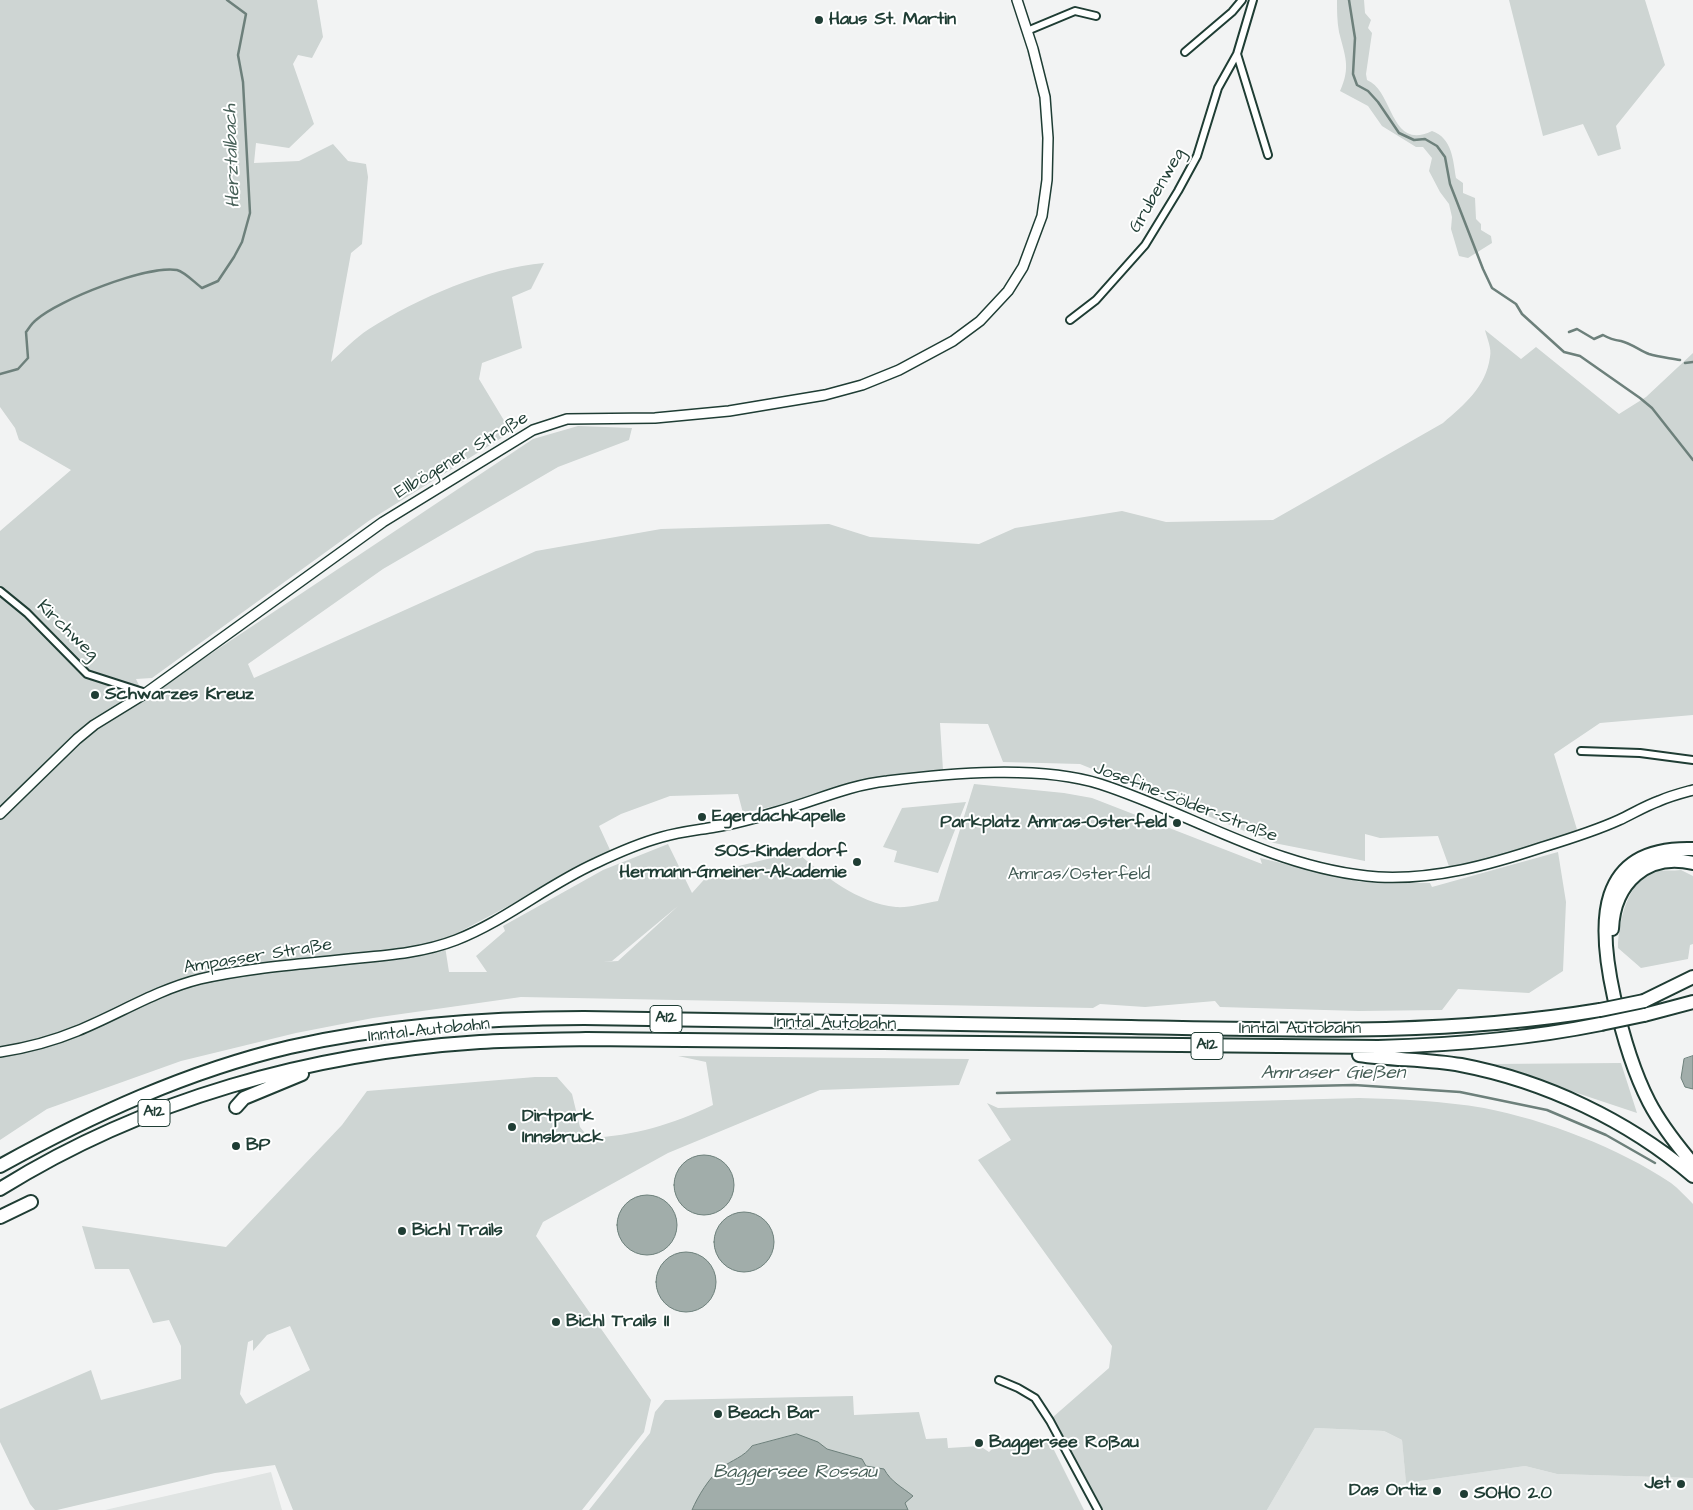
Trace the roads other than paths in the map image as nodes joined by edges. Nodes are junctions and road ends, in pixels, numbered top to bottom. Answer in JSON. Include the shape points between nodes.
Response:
{"nodes":[{"id":1,"x":1017,"y":0,"type":"edge"},
{"id":2,"x":1242,"y":0,"type":"edge"},
{"id":3,"x":1253,"y":0,"type":"edge"},
{"id":4,"x":1096,"y":16,"type":"dead end"},
{"id":5,"x":1027,"y":31,"type":"junction"},
{"id":6,"x":1185,"y":52,"type":"dead end"},
{"id":7,"x":1238,"y":54,"type":"junction"},
{"id":8,"x":1268,"y":155,"type":"dead end"},
{"id":9,"x":1070,"y":320,"type":"dead end"},
{"id":10,"x":0,"y":591,"type":"edge"},
{"id":11,"x":146,"y":693,"type":"junction"},
{"id":12,"x":1581,"y":751,"type":"dead end"},
{"id":13,"x":1693,"y":760,"type":"edge"},
{"id":14,"x":1693,"y":790,"type":"edge"},
{"id":15,"x":0,"y":814,"type":"edge"},
{"id":16,"x":1693,"y":849,"type":"edge"},
{"id":17,"x":1693,"y":863,"type":"edge"},
{"id":18,"x":471,"y":934,"type":"joint"},
{"id":19,"x":1693,"y":977,"type":"edge"},
{"id":20,"x":1693,"y":988,"type":"edge"},
{"id":21,"x":1644,"y":1001,"type":"junction"},
{"id":22,"x":1693,"y":1002,"type":"edge"},
{"id":23,"x":1335,"y":1047,"type":"junction"},
{"id":24,"x":0,"y":1052,"type":"edge"},
{"id":25,"x":319,"y":1063,"type":"junction"},
{"id":26,"x":236,"y":1107,"type":"dead end"},
{"id":27,"x":1693,"y":1153,"type":"edge"},
{"id":28,"x":1693,"y":1164,"type":"edge"},
{"id":29,"x":0,"y":1166,"type":"edge"},
{"id":30,"x":1693,"y":1176,"type":"edge"},
{"id":31,"x":0,"y":1189,"type":"edge"},
{"id":32,"x":30,"y":1202,"type":"dead end"},
{"id":33,"x":0,"y":1217,"type":"edge"},
{"id":34,"x":1000,"y":1380,"type":"dead end"},
{"id":35,"x":1098,"y":1510,"type":"edge"}],
"edges":[{"from":1,"to":5,"type":"main road","name":"Ellbögener Straße"},
{"from":2,"to":6,"type":"street"},
{"from":3,"to":7,"type":"street","name":"Grubenweg"},
{"from":4,"to":5,"type":"street","via":[[1075,11]]},
{"from":5,"to":11,"type":"main road","name":"Ellbögener Straße","via":[[1042,84],[1047,119],[1047,180],[1042,216],[1033,245],[1008,291],[980,322],[953,342],[880,378],[802,400],[655,418],[575,418],[542,426],[383,522]]},
{"from":7,"to":8,"type":"street"},
{"from":7,"to":9,"type":"street","name":"Grubenweg","via":[[1214,96],[1197,156],[1153,233],[1096,300]]},
{"from":10,"to":11,"type":"street","name":"Kirchweg","via":[[86,674]]},
{"from":11,"to":15,"type":"main road","name":"Ellbögener Straße","via":[[83,734]]},
{"from":12,"to":13,"type":"street","via":[[1640,753]]},
{"from":14,"to":18,"type":"main road","name":"Josefine-Sölder-Straße","via":[[1658,801],[1587,833],[1513,857],[1463,871],[1407,877],[1351,873],[1285,860],[1098,784],[1062,776],[975,774],[882,781],[720,827],[664,836],[595,863]]},
{"from":16,"to":28,"type":"highway","via":[[1658,852],[1636,861],[1626,870],[1606,907],[1604,937],[1617,1012],[1636,1073],[1667,1132]]},
{"from":17,"to":27,"type":"highway","via":[[1682,860],[1660,862],[1637,873],[1618,898],[1612,933],[1624,1010],[1639,1059],[1661,1108]]},
{"from":18,"to":24,"type":"main road","name":"Ampasser Straße","via":[[437,947],[391,955],[198,980],[156,994],[64,1036]]},
{"from":19,"to":21,"type":"highway"},
{"from":20,"to":21,"type":"highway","name":"Inntal Autobahn","number":"A12"},
{"from":21,"to":29,"type":"highway","name":"Inntal Autobahn","number":"A12","bridge":true,"via":[[1501,1024],[1405,1030],[530,1018],[408,1027],[342,1036],[254,1056],[174,1083],[95,1115]]},
{"from":22,"to":23,"type":"highway","name":"Inntal Autobahn","number":"A12","bridge":true,"via":[[1536,1036],[1477,1042]]},
{"from":23,"to":25,"type":"highway","name":"Inntal Autobahn","number":"A12","via":[[596,1039],[481,1042],[381,1052]]},
{"from":23,"to":30,"type":"highway","via":[[1360,1055],[1462,1066],[1533,1085],[1603,1116],[1645,1140]]},
{"from":25,"to":26,"type":"highway","via":[[302,1074],[244,1098]]},
{"from":25,"to":31,"type":"highway","name":"Inntal Autobahn","number":"A12","via":[[255,1078],[179,1102],[93,1139]]},
{"from":32,"to":33,"type":"highway"},
{"from":34,"to":35,"type":"street","via":[[1035,1398]]}]}
